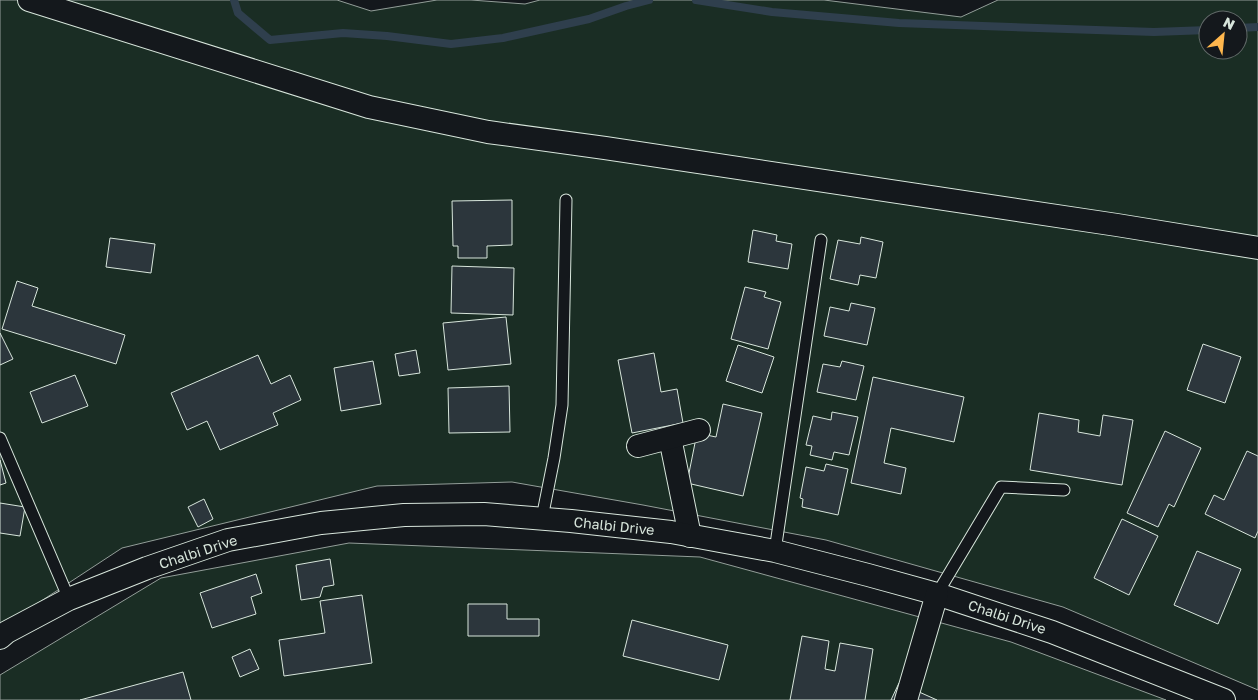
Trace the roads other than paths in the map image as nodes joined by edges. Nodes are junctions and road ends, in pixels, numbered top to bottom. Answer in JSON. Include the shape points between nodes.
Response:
{"nodes":[{"id":1,"x":29,"y":0,"type":"edge"},
{"id":2,"x":566,"y":200,"type":"dead end"},
{"id":3,"x":822,"y":240,"type":"dead end"},
{"id":4,"x":1258,"y":248,"type":"edge"},
{"id":5,"x":699,"y":430,"type":"dead end"},
{"id":6,"x":0,"y":438,"type":"edge"},
{"id":7,"x":670,"y":438,"type":"junction"},
{"id":8,"x":638,"y":446,"type":"dead end"},
{"id":9,"x":1064,"y":490,"type":"dead end"},
{"id":10,"x":542,"y":518,"type":"junction"},
{"id":11,"x":690,"y":536,"type":"junction"},
{"id":12,"x":775,"y":551,"type":"junction"},
{"id":13,"x":937,"y":594,"type":"junction"},
{"id":14,"x":69,"y":599,"type":"junction"},
{"id":15,"x":0,"y":638,"type":"edge"},
{"id":16,"x":906,"y":700,"type":"edge"},
{"id":17,"x":1224,"y":700,"type":"edge"}],
"edges":[{"from":1,"to":4,"type":"street","via":[[369,107],[488,132]]},
{"from":2,"to":10,"type":"lane","via":[[562,405]]},
{"from":3,"to":12,"type":"lane"},
{"from":5,"to":7,"type":"street"},
{"from":6,"to":14,"type":"lane"},
{"from":7,"to":8,"type":"street"},
{"from":7,"to":11,"type":"street"},
{"from":9,"to":13,"type":"lane","via":[[1001,487]]},
{"from":10,"to":11,"type":"street","name":"Chalbi Drive"},
{"from":10,"to":14,"type":"street","name":"Chalbi Drive","via":[[484,514],[404,515],[321,523],[228,540]]},
{"from":11,"to":12,"type":"street","name":"Chalbi Drive"},
{"from":12,"to":13,"type":"street","name":"Chalbi Drive"},
{"from":13,"to":16,"type":"street"},
{"from":13,"to":17,"type":"street","name":"Chalbi Drive","via":[[1052,632]]},
{"from":14,"to":15,"type":"street","name":"Chalbi Drive"}]}
